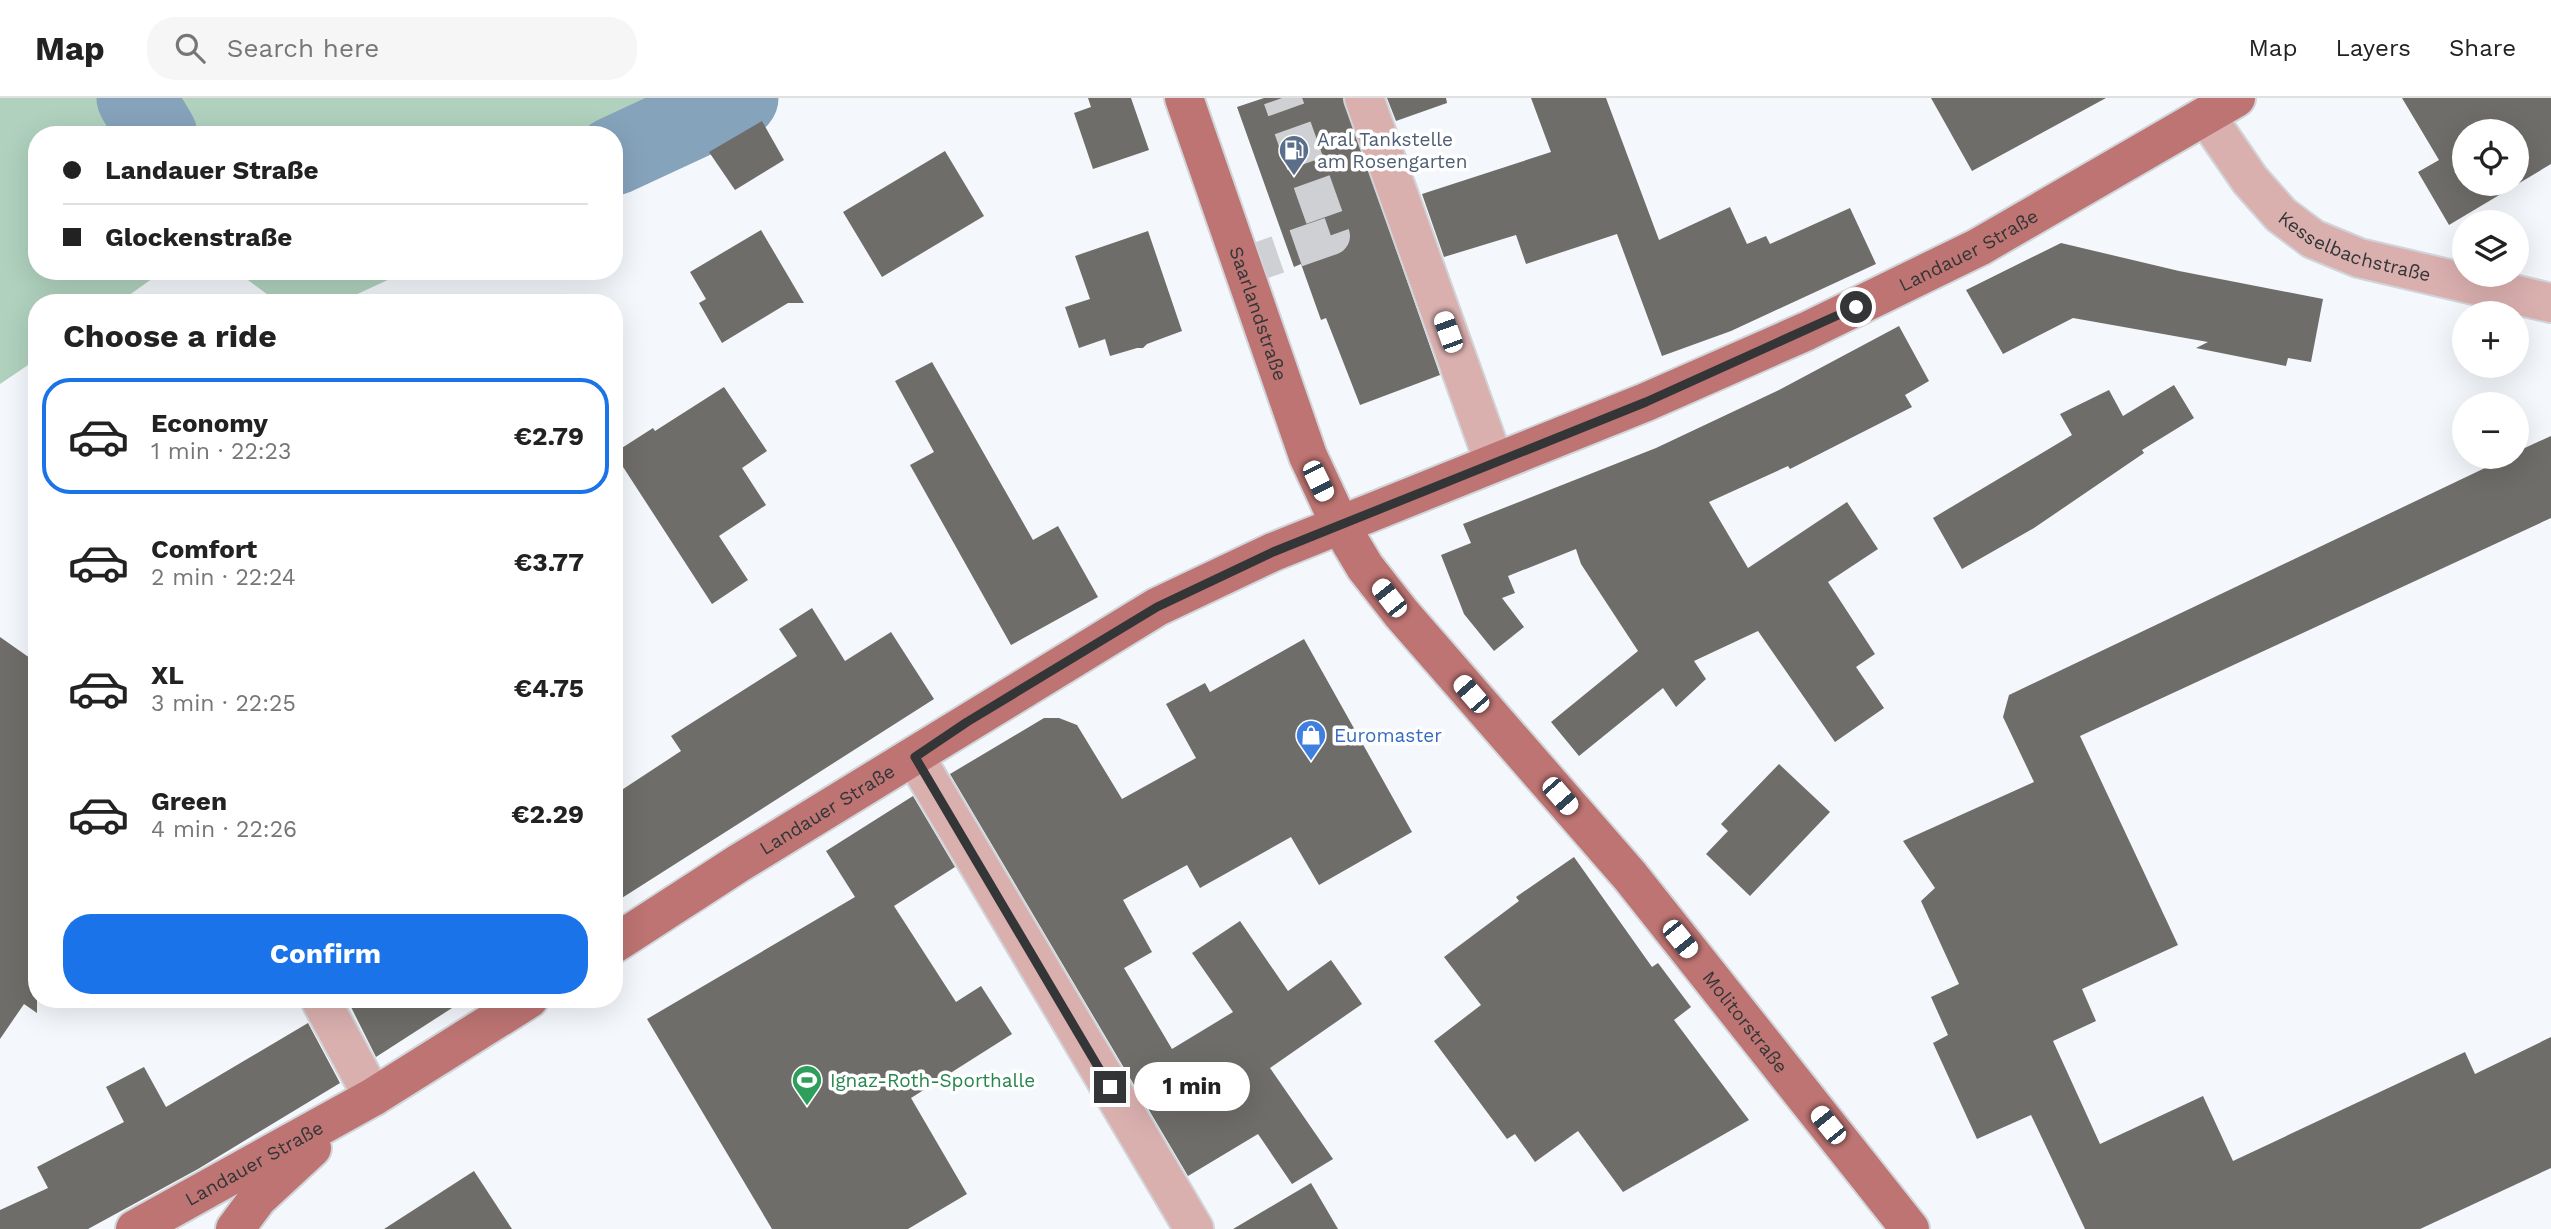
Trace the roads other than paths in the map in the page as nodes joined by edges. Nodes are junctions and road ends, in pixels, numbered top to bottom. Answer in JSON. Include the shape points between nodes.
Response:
{"nodes":[{"id":1,"x":1184,"y":98,"type":"edge"},
{"id":2,"x":1364,"y":98,"type":"edge"},
{"id":3,"x":2221,"y":107,"type":"edge"},
{"id":4,"x":2551,"y":303,"type":"edge"},
{"id":5,"x":1494,"y":463,"type":"junction"},
{"id":6,"x":1339,"y":525,"type":"junction"},
{"id":7,"x":915,"y":757,"type":"junction"},
{"id":8,"x":623,"y":938,"type":"edge"},
{"id":9,"x":325,"y":1008,"type":"edge"},
{"id":10,"x":515,"y":1008,"type":"edge"},
{"id":11,"x":373,"y":1097,"type":"junction"},
{"id":12,"x":135,"y":1229,"type":"edge"},
{"id":13,"x":235,"y":1229,"type":"edge"},
{"id":14,"x":1194,"y":1229,"type":"edge"},
{"id":15,"x":1910,"y":1229,"type":"edge"}],
"edges":[{"from":1,"to":6,"type":"main road","name":"Saarlandstraße","via":[[1308,456]]},
{"from":2,"to":5,"type":"street"},
{"from":3,"to":4,"type":"street","name":"Kesselbachstraße","via":[[2250,180],[2281,215],[2312,239],[2359,258]]},
{"from":3,"to":5,"type":"main road","name":"Landauer Straße","via":[[1979,247],[1819,325]]},
{"from":5,"to":6,"type":"main road","name":"Landauer Straße"},
{"from":6,"to":7,"type":"main road","name":"Landauer Straße","via":[[1157,607]]},
{"from":6,"to":15,"type":"main road","name":"Molitorstraße","via":[[1401,613],[1630,876]]},
{"from":7,"to":8,"type":"main road","name":"Landauer Straße"},
{"from":7,"to":14,"type":"street"},
{"from":9,"to":11,"type":"street"},
{"from":10,"to":11,"type":"main road","name":"Landauer Straße"},
{"from":11,"to":12,"type":"main road","name":"Landauer Straße"},
{"from":11,"to":13,"type":"main road","name":"Landauer Straße","via":[[286,1170]]}]}
